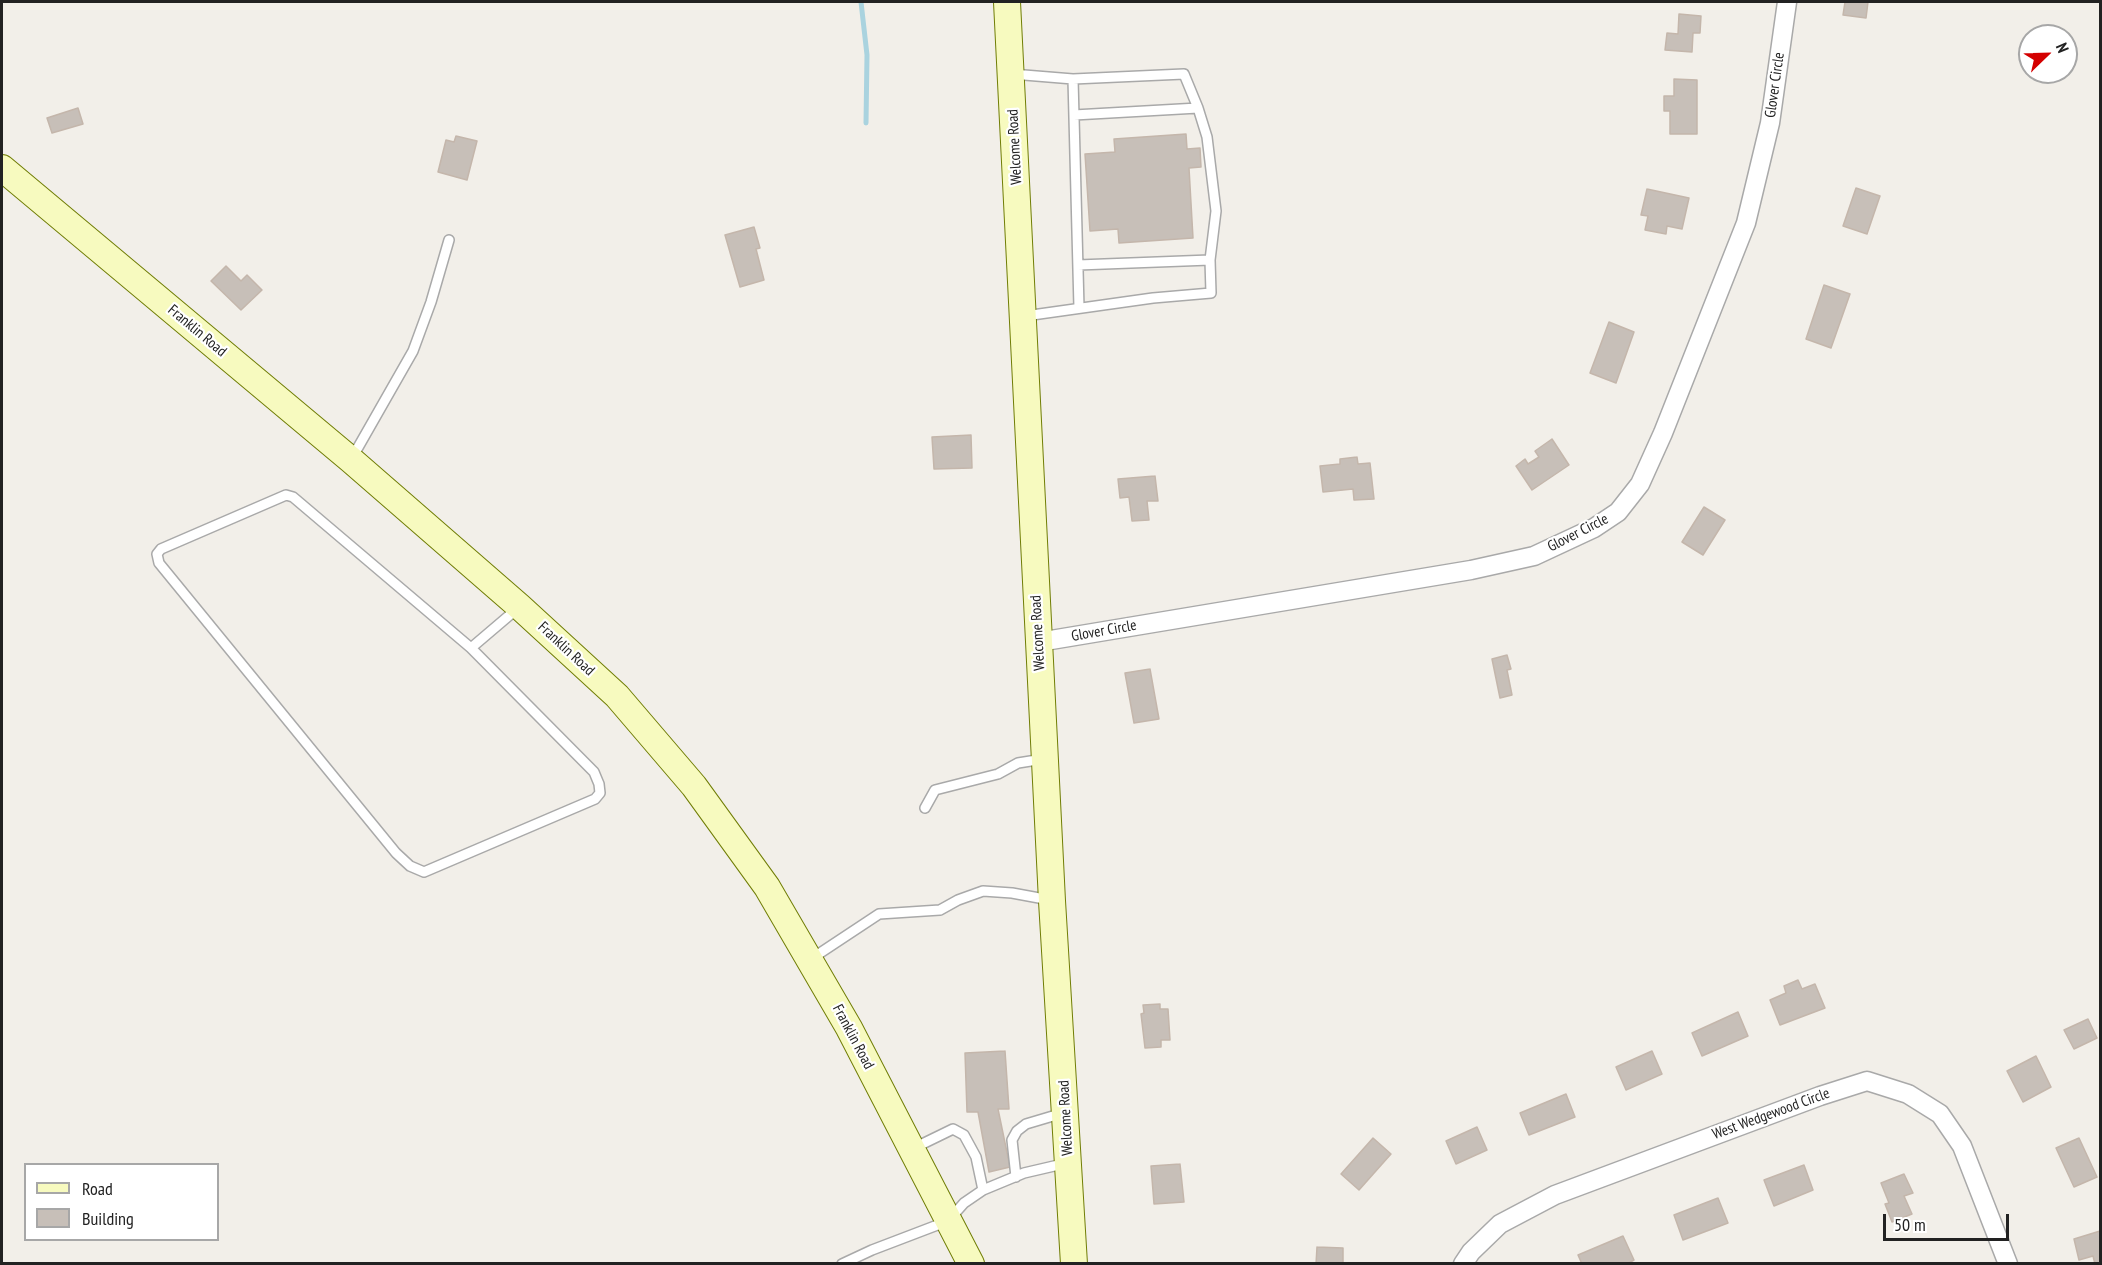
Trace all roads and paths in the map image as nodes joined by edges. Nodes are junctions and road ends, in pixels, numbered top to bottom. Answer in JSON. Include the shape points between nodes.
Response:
{"nodes":[{"id":1,"x":1007,"y":2,"type":"edge"},
{"id":2,"x":1787,"y":2,"type":"edge"},
{"id":3,"x":1012,"y":74,"type":"junction"},
{"id":4,"x":1073,"y":79,"type":"junction"},
{"id":5,"x":1198,"y":108,"type":"junction"},
{"id":6,"x":1074,"y":115,"type":"junction"},
{"id":7,"x":2,"y":168,"type":"edge"},
{"id":8,"x":449,"y":240,"type":"dead end"},
{"id":9,"x":1210,"y":260,"type":"junction"},
{"id":10,"x":1078,"y":266,"type":"junction"},
{"id":11,"x":1079,"y":308,"type":"junction"},
{"id":12,"x":1023,"y":316,"type":"junction"},
{"id":13,"x":351,"y":460,"type":"junction"},
{"id":14,"x":520,"y":607,"type":"junction"},
{"id":15,"x":1038,"y":642,"type":"junction"},
{"id":16,"x":471,"y":648,"type":"junction"},
{"id":17,"x":1045,"y":759,"type":"junction"},
{"id":18,"x":925,"y":808,"type":"dead end"},
{"id":19,"x":1052,"y":901,"type":"junction"},
{"id":20,"x":811,"y":959,"type":"junction"},
{"id":21,"x":1065,"y":1112,"type":"junction"},
{"id":22,"x":911,"y":1149,"type":"junction"},
{"id":23,"x":1068,"y":1162,"type":"junction"},
{"id":24,"x":1016,"y":1177,"type":"junction"},
{"id":25,"x":983,"y":1190,"type":"junction"},
{"id":26,"x":948,"y":1221,"type":"junction"},
{"id":27,"x":842,"y":1263,"type":"edge"},
{"id":28,"x":970,"y":1263,"type":"edge"},
{"id":29,"x":1074,"y":1263,"type":"edge"},
{"id":30,"x":1463,"y":1263,"type":"edge"},
{"id":31,"x":2008,"y":1263,"type":"edge"}],
"edges":[{"from":1,"to":3,"type":"main road","name":"Welcome Road"},
{"from":2,"to":15,"type":"street","name":"Glover Circle","via":[[1770,123],[1746,223],[1663,433],[1640,484],[1618,512],[1594,528],[1534,556],[1471,570]]},
{"from":3,"to":4,"type":"lane"},
{"from":3,"to":12,"type":"main road","name":"Welcome Road"},
{"from":4,"to":5,"type":"lane","via":[[1184,74]]},
{"from":4,"to":6,"type":"lane"},
{"from":5,"to":6,"type":"lane"},
{"from":5,"to":9,"type":"lane","via":[[1207,137],[1216,211]]},
{"from":6,"to":10,"type":"lane"},
{"from":7,"to":13,"type":"main road","name":"Franklin Road"},
{"from":8,"to":13,"type":"lane","via":[[413,351]]},
{"from":9,"to":10,"type":"lane"},
{"from":9,"to":11,"type":"lane","via":[[1211,293]]},
{"from":10,"to":11,"type":"lane"},
{"from":11,"to":12,"type":"lane"},
{"from":12,"to":15,"type":"main road","name":"Welcome Road"},
{"from":13,"to":14,"type":"main road","name":"Franklin Road"},
{"from":14,"to":16,"type":"lane"},
{"from":14,"to":20,"type":"main road","name":"Franklin Road","via":[[617,696],[694,786],[767,887]]},
{"from":15,"to":17,"type":"main road","name":"Welcome Road"},
{"from":16,"to":16,"type":"lane","via":[[594,772],[600,793],[595,799],[424,872],[396,853],[166,572],[157,554],[286,495],[293,497]]},
{"from":17,"to":18,"type":"lane","via":[[1017,763],[998,774],[935,790]]},
{"from":17,"to":19,"type":"main road","name":"Welcome Road"},
{"from":19,"to":20,"type":"lane","via":[[983,891],[940,910],[879,914]]},
{"from":19,"to":21,"type":"main road","name":"Welcome Road"},
{"from":20,"to":22,"type":"main road","name":"Franklin Road"},
{"from":21,"to":23,"type":"main road","name":"Welcome Road"},
{"from":21,"to":24,"type":"lane","via":[[1017,1131],[1012,1140]]},
{"from":22,"to":25,"type":"lane","via":[[953,1130],[964,1135],[976,1157]]},
{"from":22,"to":26,"type":"main road","name":"Franklin Road"},
{"from":23,"to":24,"type":"lane"},
{"from":23,"to":29,"type":"main road","name":"Welcome Road"},
{"from":24,"to":25,"type":"lane"},
{"from":25,"to":26,"type":"lane"},
{"from":26,"to":27,"type":"lane"},
{"from":26,"to":28,"type":"main road","name":"Franklin Road"},
{"from":30,"to":31,"type":"street","name":"West Wedgewood Circle","via":[[1500,1224],[1555,1195],[1867,1081],[1908,1094],[1940,1114],[1962,1146]]}]}
